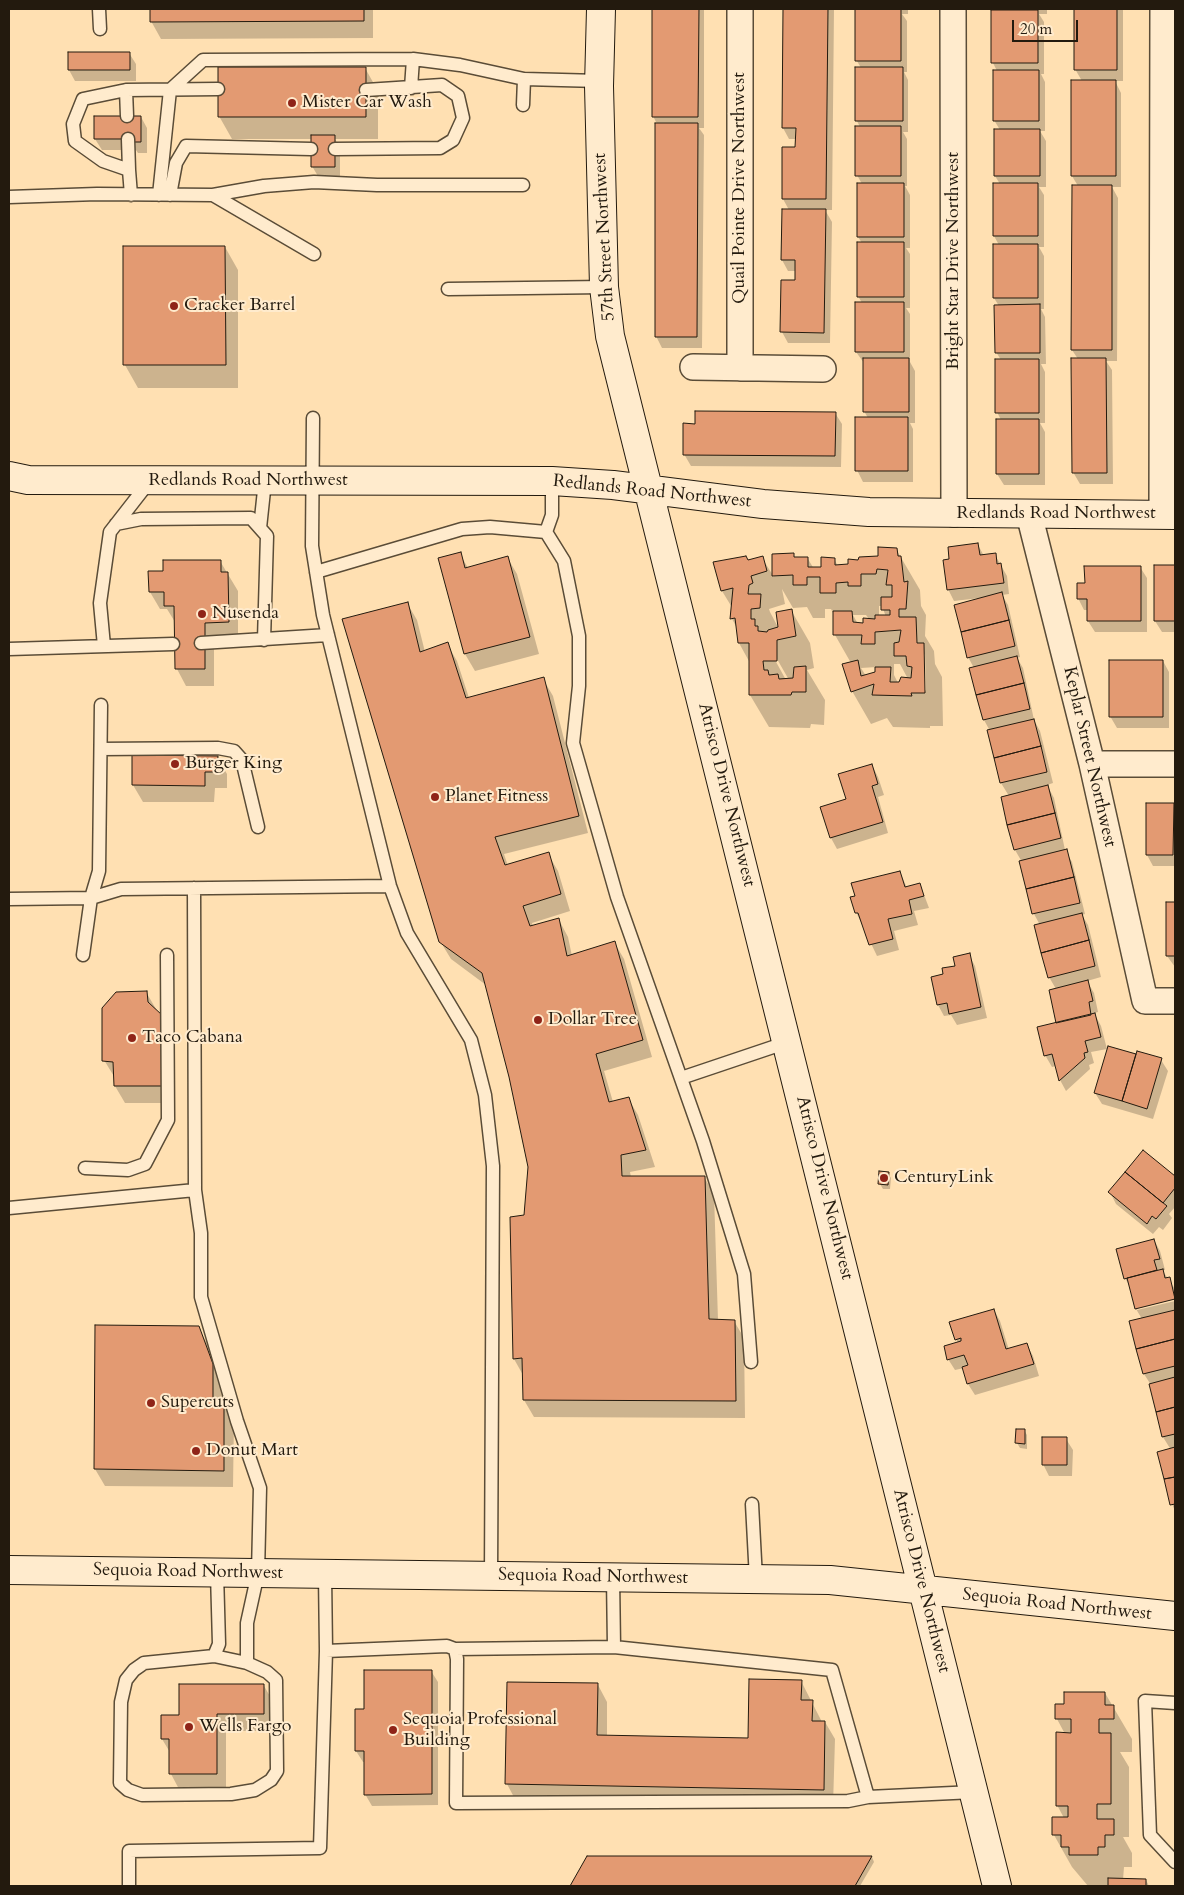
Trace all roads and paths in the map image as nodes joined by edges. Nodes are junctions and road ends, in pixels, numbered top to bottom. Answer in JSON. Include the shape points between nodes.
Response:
{"nodes":[{"id":1,"x":99,"y":9,"type":"edge"},
{"id":2,"x":601,"y":9,"type":"edge"},
{"id":3,"x":740,"y":9,"type":"edge"},
{"id":4,"x":953,"y":9,"type":"edge"},
{"id":5,"x":1163,"y":9,"type":"edge"},
{"id":6,"x":100,"y":29,"type":"dead end"},
{"id":7,"x":413,"y":59,"type":"junction"},
{"id":8,"x":524,"y":79,"type":"junction"},
{"id":9,"x":599,"y":81,"type":"junction"},
{"id":10,"x":411,"y":88,"type":"junction"},
{"id":11,"x":218,"y":89,"type":"dead end"},
{"id":12,"x":126,"y":90,"type":"junction"},
{"id":13,"x":170,"y":90,"type":"junction"},
{"id":14,"x":366,"y":90,"type":"dead end"},
{"id":15,"x":524,"y":105,"type":"dead end"},
{"id":16,"x":127,"y":116,"type":"dead end"},
{"id":17,"x":128,"y":139,"type":"dead end"},
{"id":18,"x":311,"y":149,"type":"dead end"},
{"id":19,"x":335,"y":149,"type":"dead end"},
{"id":20,"x":129,"y":170,"type":"junction"},
{"id":21,"x":523,"y":185,"type":"dead end"},
{"id":22,"x":131,"y":195,"type":"junction"},
{"id":23,"x":165,"y":195,"type":"junction"},
{"id":24,"x":213,"y":195,"type":"junction"},
{"id":25,"x":9,"y":197,"type":"edge"},
{"id":26,"x":314,"y":254,"type":"dead end"},
{"id":27,"x":604,"y":287,"type":"junction"},
{"id":28,"x":448,"y":289,"type":"dead end"},
{"id":29,"x":693,"y":367,"type":"dead end"},
{"id":30,"x":740,"y":368,"type":"junction"},
{"id":31,"x":823,"y":369,"type":"dead end"},
{"id":32,"x":313,"y":418,"type":"dead end"},
{"id":33,"x":9,"y":476,"type":"edge"},
{"id":34,"x":150,"y":480,"type":"junction"},
{"id":35,"x":265,"y":481,"type":"junction"},
{"id":36,"x":313,"y":481,"type":"junction"},
{"id":37,"x":552,"y":481,"type":"junction"},
{"id":38,"x":650,"y":489,"type":"junction"},
{"id":39,"x":954,"y":514,"type":"junction"},
{"id":40,"x":1029,"y":514,"type":"junction"},
{"id":41,"x":1169,"y":515,"type":"edge"},
{"id":42,"x":116,"y":524,"type":"junction"},
{"id":43,"x":260,"y":528,"type":"junction"},
{"id":44,"x":546,"y":532,"type":"junction"},
{"id":45,"x":316,"y":572,"type":"junction"},
{"id":46,"x":328,"y":635,"type":"junction"},
{"id":47,"x":264,"y":640,"type":"junction"},
{"id":48,"x":201,"y":643,"type":"dead end"},
{"id":49,"x":173,"y":644,"type":"dead end"},
{"id":50,"x":104,"y":646,"type":"junction"},
{"id":51,"x":9,"y":649,"type":"edge"},
{"id":52,"x":101,"y":705,"type":"dead end"},
{"id":53,"x":101,"y":749,"type":"junction"},
{"id":54,"x":1092,"y":764,"type":"junction"},
{"id":55,"x":1175,"y":764,"type":"edge"},
{"id":56,"x":258,"y":827,"type":"dead end"},
{"id":57,"x":390,"y":886,"type":"junction"},
{"id":58,"x":194,"y":888,"type":"junction"},
{"id":59,"x":91,"y":898,"type":"junction"},
{"id":60,"x":9,"y":899,"type":"edge"},
{"id":61,"x":83,"y":955,"type":"dead end"},
{"id":62,"x":167,"y":955,"type":"dead end"},
{"id":63,"x":1175,"y":1001,"type":"edge"},
{"id":64,"x":788,"y":1042,"type":"junction"},
{"id":65,"x":681,"y":1078,"type":"junction"},
{"id":66,"x":85,"y":1168,"type":"dead end"},
{"id":67,"x":195,"y":1190,"type":"junction"},
{"id":68,"x":9,"y":1208,"type":"edge"},
{"id":69,"x":751,"y":1362,"type":"dead end"},
{"id":70,"x":752,"y":1504,"type":"dead end"},
{"id":71,"x":9,"y":1570,"type":"edge"},
{"id":72,"x":217,"y":1573,"type":"junction"},
{"id":73,"x":258,"y":1573,"type":"junction"},
{"id":74,"x":325,"y":1574,"type":"junction"},
{"id":75,"x":491,"y":1576,"type":"junction"},
{"id":76,"x":613,"y":1577,"type":"junction"},
{"id":77,"x":756,"y":1579,"type":"junction"},
{"id":78,"x":924,"y":1591,"type":"junction"},
{"id":79,"x":1175,"y":1616,"type":"edge"},
{"id":80,"x":614,"y":1647,"type":"junction"},
{"id":81,"x":455,"y":1649,"type":"junction"},
{"id":82,"x":326,"y":1651,"type":"junction"},
{"id":83,"x":214,"y":1656,"type":"junction"},
{"id":84,"x":247,"y":1663,"type":"junction"},
{"id":85,"x":1175,"y":1703,"type":"edge"},
{"id":86,"x":974,"y":1792,"type":"junction"},
{"id":87,"x":868,"y":1797,"type":"junction"},
{"id":88,"x":1175,"y":1862,"type":"edge"},
{"id":89,"x":129,"y":1886,"type":"edge"},
{"id":90,"x":997,"y":1886,"type":"edge"}],
"edges":[{"from":1,"to":6,"type":"lane"},
{"from":2,"to":9,"type":"street","name":"57th Street Northwest"},
{"from":3,"to":30,"type":"street","name":"Quail Pointe Drive Northwest"},
{"from":4,"to":39,"type":"street","name":"Bright Star Drive Northwest"},
{"from":5,"to":41,"type":"street"},
{"from":7,"to":8,"type":"lane"},
{"from":7,"to":10,"type":"lane"},
{"from":7,"to":13,"type":"lane","via":[[203,60]]},
{"from":8,"to":9,"type":"lane"},
{"from":8,"to":15,"type":"lane"},
{"from":9,"to":27,"type":"street","name":"57th Street Northwest"},
{"from":10,"to":14,"type":"lane"},
{"from":10,"to":19,"type":"lane","via":[[442,85],[458,96],[463,118],[453,140],[440,148]]},
{"from":11,"to":13,"type":"lane"},
{"from":12,"to":13,"type":"lane"},
{"from":12,"to":16,"type":"lane"},
{"from":12,"to":20,"type":"lane","via":[[83,99],[73,124],[75,141],[103,161]]},
{"from":13,"to":23,"type":"lane"},
{"from":17,"to":20,"type":"lane"},
{"from":18,"to":23,"type":"lane","via":[[186,146]]},
{"from":20,"to":22,"type":"lane"},
{"from":21,"to":24,"type":"lane","via":[[314,182]]},
{"from":22,"to":23,"type":"lane"},
{"from":22,"to":25,"type":"lane"},
{"from":23,"to":24,"type":"lane"},
{"from":24,"to":26,"type":"lane"},
{"from":27,"to":28,"type":"lane"},
{"from":27,"to":38,"type":"street","name":"57th Street Northwest","via":[[610,336]]},
{"from":29,"to":30,"type":"street"},
{"from":30,"to":31,"type":"street"},
{"from":32,"to":36,"type":"lane"},
{"from":33,"to":34,"type":"street","name":"Redlands Road Northwest","via":[[28,480]]},
{"from":34,"to":35,"type":"street","name":"Redlands Road Northwest"},
{"from":34,"to":42,"type":"lane"},
{"from":35,"to":36,"type":"street","name":"Redlands Road Northwest"},
{"from":35,"to":43,"type":"lane"},
{"from":36,"to":37,"type":"street","name":"Redlands Road Northwest"},
{"from":36,"to":45,"type":"lane","via":[[312,546]]},
{"from":37,"to":38,"type":"street","name":"Redlands Road Northwest"},
{"from":37,"to":44,"type":"lane","via":[[552,515]]},
{"from":38,"to":39,"type":"street","name":"Redlands Road Northwest","via":[[687,496],[801,507]]},
{"from":38,"to":64,"type":"street","name":"Atrisco Drive Northwest"},
{"from":39,"to":40,"type":"street","name":"Redlands Road Northwest"},
{"from":40,"to":41,"type":"street","name":"Redlands Road Northwest"},
{"from":40,"to":54,"type":"street","name":"Keplar Street Northwest"},
{"from":42,"to":43,"type":"lane","via":[[141,519],[250,518]]},
{"from":42,"to":50,"type":"lane","via":[[110,532],[100,603]]},
{"from":43,"to":47,"type":"lane","via":[[268,536]]},
{"from":44,"to":45,"type":"lane","via":[[490,527],[462,529]]},
{"from":44,"to":65,"type":"lane","via":[[564,562],[579,636],[579,686],[573,742],[617,897]]},
{"from":45,"to":46,"type":"lane"},
{"from":46,"to":47,"type":"lane"},
{"from":46,"to":57,"type":"lane"},
{"from":47,"to":48,"type":"lane"},
{"from":49,"to":50,"type":"lane"},
{"from":50,"to":51,"type":"lane"},
{"from":52,"to":53,"type":"lane"},
{"from":53,"to":56,"type":"lane","via":[[218,748],[234,751],[242,760]]},
{"from":53,"to":59,"type":"lane","via":[[99,871]]},
{"from":54,"to":55,"type":"street"},
{"from":54,"to":63,"type":"street","name":"Keplar Street Northwest","via":[[1145,1001]]},
{"from":57,"to":58,"type":"lane"},
{"from":57,"to":75,"type":"lane","via":[[407,933],[471,1040],[485,1095],[492,1166]]},
{"from":58,"to":59,"type":"lane","via":[[121,889]]},
{"from":58,"to":67,"type":"lane"},
{"from":59,"to":60,"type":"lane"},
{"from":59,"to":61,"type":"lane"},
{"from":62,"to":66,"type":"lane","via":[[168,1120],[145,1164],[128,1170]]},
{"from":64,"to":65,"type":"lane"},
{"from":64,"to":78,"type":"street","name":"Atrisco Drive Northwest"},
{"from":65,"to":69,"type":"lane","via":[[744,1274]]},
{"from":67,"to":68,"type":"lane"},
{"from":67,"to":73,"type":"lane","via":[[201,1233],[200,1297],[260,1488]]},
{"from":70,"to":77,"type":"lane"},
{"from":71,"to":72,"type":"street","name":"Sequoia Road Northwest"},
{"from":72,"to":73,"type":"street","name":"Sequoia Road Northwest"},
{"from":72,"to":83,"type":"lane","via":[[219,1644]]},
{"from":73,"to":74,"type":"street","name":"Sequoia Road Northwest"},
{"from":73,"to":84,"type":"lane","via":[[247,1622]]},
{"from":74,"to":75,"type":"street","name":"Sequoia Road Northwest"},
{"from":74,"to":82,"type":"lane"},
{"from":75,"to":76,"type":"street","name":"Sequoia Road Northwest"},
{"from":76,"to":77,"type":"street","name":"Sequoia Road Northwest"},
{"from":76,"to":80,"type":"lane"},
{"from":77,"to":78,"type":"street","name":"Sequoia Road Northwest","via":[[830,1580]]},
{"from":78,"to":79,"type":"street","name":"Sequoia Road Northwest"},
{"from":78,"to":86,"type":"street","name":"Atrisco Drive Northwest"},
{"from":80,"to":81,"type":"lane"},
{"from":80,"to":87,"type":"lane","via":[[832,1670]]},
{"from":81,"to":82,"type":"lane","via":[[447,1646]]},
{"from":81,"to":87,"type":"lane","via":[[456,1803],[848,1801]]},
{"from":82,"to":89,"type":"lane","via":[[320,1848],[129,1851]]},
{"from":83,"to":84,"type":"lane"},
{"from":83,"to":84,"type":"lane","via":[[144,1664],[126,1680],[121,1702],[120,1783],[128,1790],[142,1795],[230,1794],[255,1790],[271,1780],[277,1772],[278,1753],[276,1680],[268,1672]]},
{"from":85,"to":88,"type":"lane","via":[[1145,1701],[1150,1835]]},
{"from":86,"to":87,"type":"lane"},
{"from":86,"to":90,"type":"street","name":"Atrisco Drive Northwest"}]}
